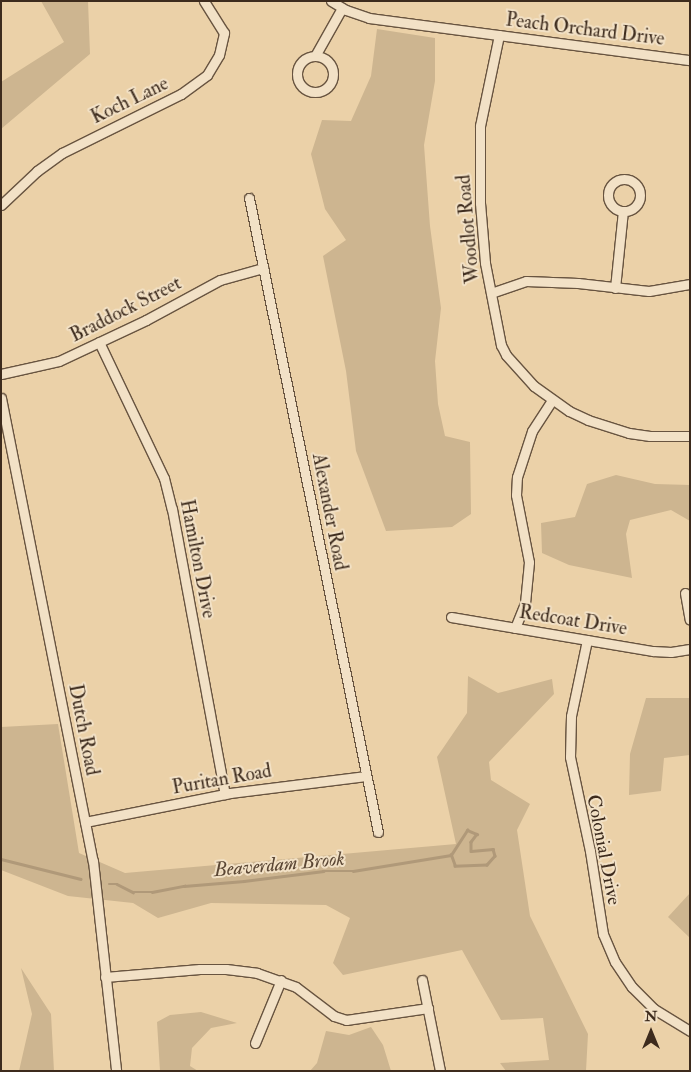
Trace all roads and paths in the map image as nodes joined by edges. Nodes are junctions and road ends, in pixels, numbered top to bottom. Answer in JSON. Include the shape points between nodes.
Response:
{"nodes":[{"id":1,"x":204,"y":1,"type":"edge"},
{"id":2,"x":331,"y":1,"type":"edge"},
{"id":3,"x":342,"y":8,"type":"junction"},
{"id":4,"x":499,"y":35,"type":"junction"},
{"id":5,"x":315,"y":56,"type":"junction"},
{"id":6,"x":690,"y":60,"type":"edge"},
{"id":7,"x":249,"y":198,"type":"dead end"},
{"id":8,"x":1,"y":205,"type":"edge"},
{"id":9,"x":623,"y":211,"type":"dead end"},
{"id":10,"x":263,"y":268,"type":"junction"},
{"id":11,"x":690,"y":284,"type":"edge"},
{"id":12,"x":615,"y":288,"type":"junction"},
{"id":13,"x":491,"y":293,"type":"junction"},
{"id":14,"x":99,"y":342,"type":"junction"},
{"id":15,"x":1,"y":374,"type":"edge"},
{"id":16,"x":1,"y":398,"type":"edge"},
{"id":17,"x":552,"y":400,"type":"junction"},
{"id":18,"x":690,"y":436,"type":"edge"},
{"id":19,"x":685,"y":593,"type":"dead end"},
{"id":20,"x":451,"y":617,"type":"dead end"},
{"id":21,"x":690,"y":620,"type":"edge"},
{"id":22,"x":516,"y":628,"type":"junction"},
{"id":23,"x":586,"y":640,"type":"junction"},
{"id":24,"x":690,"y":649,"type":"edge"},
{"id":25,"x":366,"y":776,"type":"junction"},
{"id":26,"x":225,"y":794,"type":"junction"},
{"id":27,"x":85,"y":822,"type":"junction"},
{"id":28,"x":378,"y":832,"type":"dead end"},
{"id":29,"x":105,"y":977,"type":"junction"},
{"id":30,"x":281,"y":980,"type":"junction"},
{"id":31,"x":422,"y":980,"type":"dead end"},
{"id":32,"x":428,"y":1008,"type":"junction"},
{"id":33,"x":690,"y":1031,"type":"edge"},
{"id":34,"x":255,"y":1042,"type":"dead end"},
{"id":35,"x":116,"y":1071,"type":"edge"},
{"id":36,"x":440,"y":1071,"type":"edge"}],
"edges":[{"from":1,"to":8,"type":"street","name":"Koch Lane","via":[[224,33],[219,54],[207,75],[181,94],[62,153],[37,171]]},
{"from":2,"to":3,"type":"street","name":"Peach Orchard Drive"},
{"from":3,"to":4,"type":"street","name":"Peach Orchard Drive","via":[[369,18]]},
{"from":3,"to":5,"type":"street"},
{"from":4,"to":6,"type":"street","name":"Peach Orchard Drive"},
{"from":4,"to":13,"type":"street","name":"Woodlot Road","via":[[479,145],[480,202]]},
{"from":5,"to":5,"type":"street","via":[[305,59],[297,74],[304,89],[315,92],[326,89],[334,74],[329,62]]},
{"from":7,"to":10,"type":"street","name":"Alexander Road"},
{"from":9,"to":12,"type":"street"},
{"from":10,"to":14,"type":"street","name":"Braddock Street","via":[[220,280]]},
{"from":10,"to":25,"type":"street","name":"Alexander Road"},
{"from":11,"to":12,"type":"street","via":[[649,291]]},
{"from":12,"to":13,"type":"street","via":[[526,281]]},
{"from":13,"to":17,"type":"street","name":"Woodlot Road","via":[[501,346],[506,355],[534,386]]},
{"from":14,"to":15,"type":"street","name":"Braddock Street","via":[[59,361]]},
{"from":14,"to":26,"type":"street","name":"Hamilton Drive","via":[[164,478]]},
{"from":16,"to":27,"type":"street","name":"Dutch Road"},
{"from":17,"to":18,"type":"street","name":"Woodlot Road","via":[[608,428],[650,436]]},
{"from":17,"to":22,"type":"street","via":[[532,431],[517,476],[516,495],[529,562],[525,603]]},
{"from":19,"to":21,"type":"street"},
{"from":20,"to":22,"type":"street","name":"Redcoat Drive"},
{"from":22,"to":23,"type":"street","name":"Redcoat Drive"},
{"from":23,"to":24,"type":"street","name":"Redcoat Drive","via":[[671,652]]},
{"from":23,"to":33,"type":"street","name":"Colonial Drive","via":[[571,716],[570,757],[603,934],[615,962],[632,987],[654,1009]]},
{"from":25,"to":26,"type":"street","name":"Puritan Road"},
{"from":25,"to":28,"type":"street","name":"Alexander Road"},
{"from":26,"to":27,"type":"street","name":"Puritan Road"},
{"from":27,"to":29,"type":"street","name":"Dutch Road","via":[[93,862]]},
{"from":29,"to":30,"type":"street","via":[[226,969]]},
{"from":29,"to":35,"type":"street","name":"Dutch Road"},
{"from":30,"to":32,"type":"street","via":[[296,987],[334,1016],[346,1020]]},
{"from":30,"to":34,"type":"street"},
{"from":31,"to":32,"type":"street"},
{"from":32,"to":36,"type":"street"}]}
